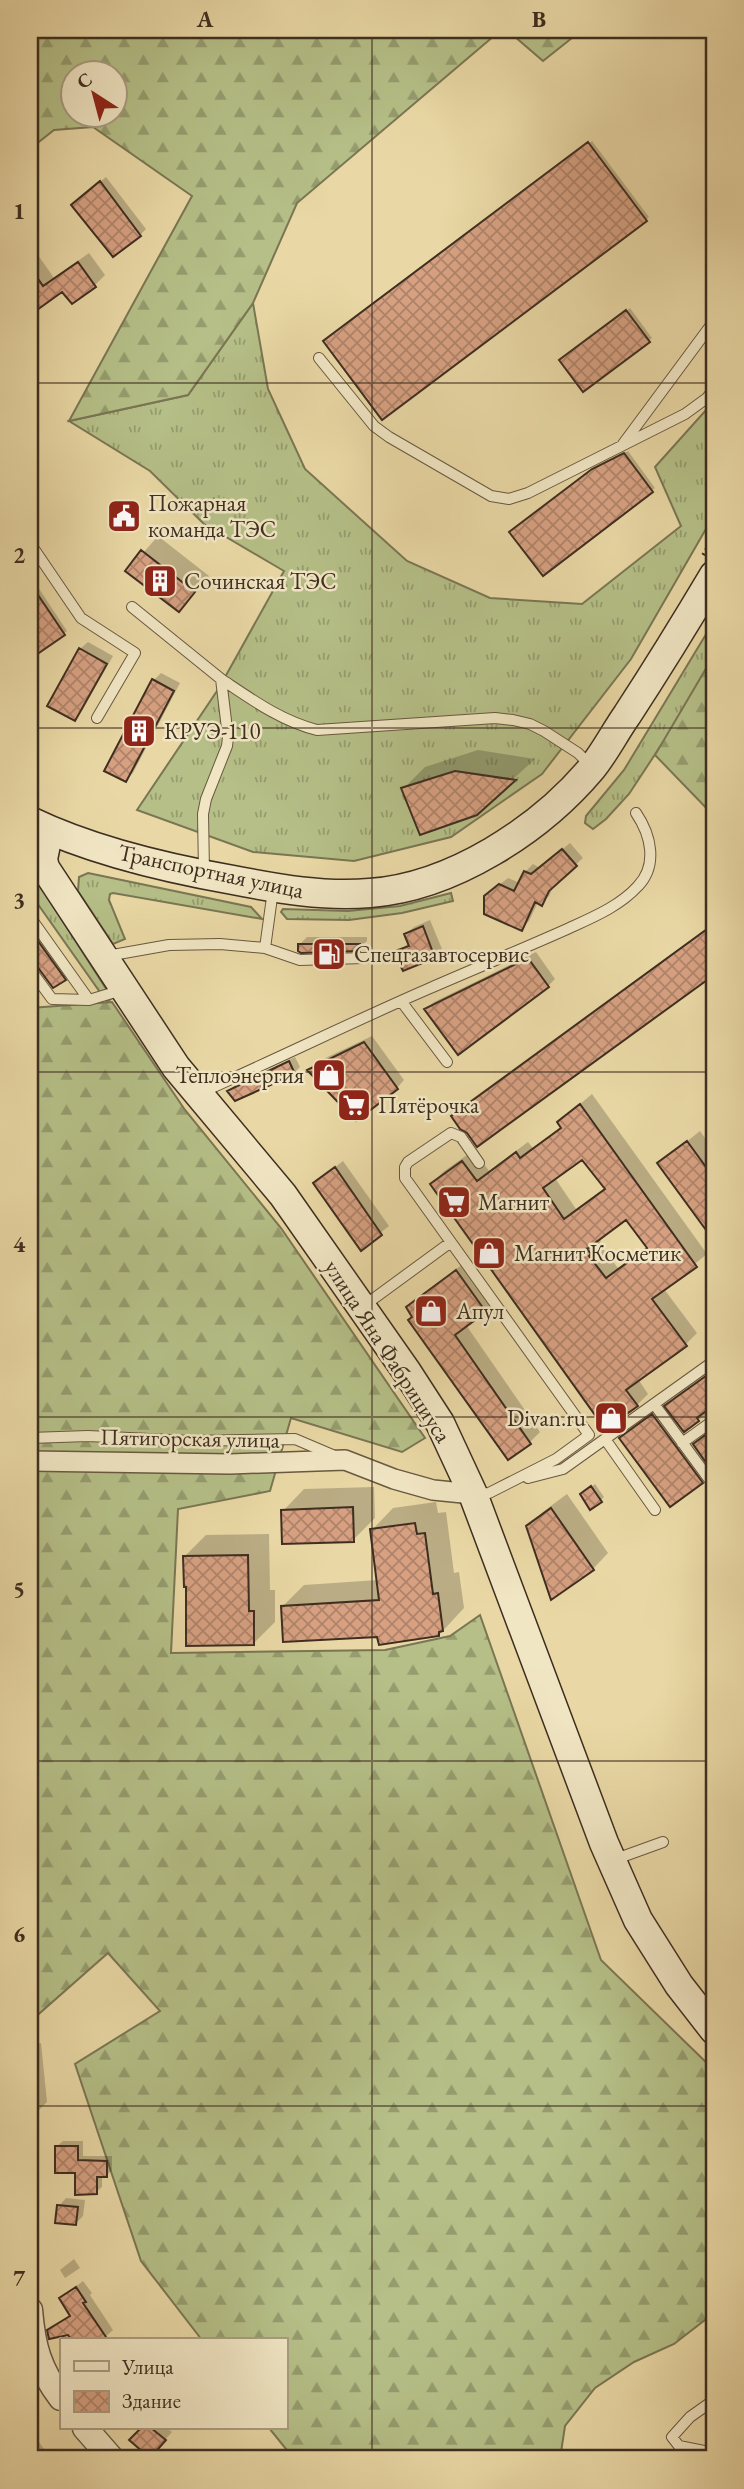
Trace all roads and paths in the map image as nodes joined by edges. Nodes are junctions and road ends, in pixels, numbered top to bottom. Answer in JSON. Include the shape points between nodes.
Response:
{"nodes":[{"id":1,"x":714,"y":321,"type":"edge"},
{"id":2,"x":319,"y":358,"type":"dead end"},
{"id":3,"x":714,"y":389,"type":"edge"},
{"id":4,"x":622,"y":445,"type":"junction"},
{"id":5,"x":714,"y":536,"type":"edge"},
{"id":6,"x":30,"y":543,"type":"edge"},
{"id":7,"x":707,"y":567,"type":"edge"},
{"id":8,"x":132,"y":607,"type":"dead end"},
{"id":9,"x":221,"y":679,"type":"junction"},
{"id":10,"x":97,"y":718,"type":"dead end"},
{"id":11,"x":592,"y":767,"type":"junction"},
{"id":12,"x":636,"y":813,"type":"dead end"},
{"id":13,"x":39,"y":825,"type":"edge"},
{"id":14,"x":204,"y":875,"type":"junction"},
{"id":15,"x":273,"y":888,"type":"junction"},
{"id":16,"x":30,"y":917,"type":"edge"},
{"id":17,"x":265,"y":948,"type":"junction"},
{"id":18,"x":103,"y":956,"type":"junction"},
{"id":19,"x":395,"y":957,"type":"dead end"},
{"id":20,"x":30,"y":969,"type":"edge"},
{"id":21,"x":125,"y":990,"type":"junction"},
{"id":22,"x":89,"y":999,"type":"junction"},
{"id":23,"x":401,"y":1001,"type":"junction"},
{"id":24,"x":446,"y":1062,"type":"dead end"},
{"id":25,"x":197,"y":1094,"type":"junction"},
{"id":26,"x":479,"y":1163,"type":"dead end"},
{"id":27,"x":451,"y":1242,"type":"junction"},
{"id":28,"x":361,"y":1307,"type":"junction"},
{"id":29,"x":714,"y":1361,"type":"edge"},
{"id":30,"x":654,"y":1404,"type":"junction"},
{"id":31,"x":714,"y":1420,"type":"edge"},
{"id":32,"x":30,"y":1438,"type":"edge"},
{"id":33,"x":605,"y":1439,"type":"junction"},
{"id":34,"x":682,"y":1443,"type":"junction"},
{"id":35,"x":345,"y":1460,"type":"junction"},
{"id":36,"x":30,"y":1461,"type":"edge"},
{"id":37,"x":709,"y":1479,"type":"dead end"},
{"id":38,"x":513,"y":1481,"type":"junction"},
{"id":39,"x":473,"y":1494,"type":"junction"},
{"id":40,"x":655,"y":1510,"type":"dead end"},
{"id":41,"x":663,"y":1842,"type":"dead end"},
{"id":42,"x":612,"y":1861,"type":"junction"},
{"id":43,"x":714,"y":2029,"type":"edge"},
{"id":44,"x":30,"y":2310,"type":"edge"},
{"id":45,"x":31,"y":2343,"type":"edge"},
{"id":46,"x":60,"y":2397,"type":"edge"},
{"id":47,"x":714,"y":2400,"type":"edge"},
{"id":48,"x":87,"y":2430,"type":"edge"},
{"id":49,"x":714,"y":2453,"type":"edge"},
{"id":50,"x":112,"y":2459,"type":"edge"}],
"edges":[{"from":1,"to":4,"type":"lane"},
{"from":2,"to":4,"type":"lane","via":[[374,426],[491,496],[509,499],[528,493]]},
{"from":3,"to":4,"type":"lane","via":[[685,414]]},
{"from":5,"to":7,"type":"path"},
{"from":6,"to":10,"type":"lane","via":[[81,618],[135,653]]},
{"from":7,"to":11,"type":"main road","name":"Транспортная улица","via":[[662,662]]},
{"from":8,"to":9,"type":"lane"},
{"from":9,"to":11,"type":"lane","via":[[275,714],[317,730],[495,718],[530,724],[578,753]]},
{"from":9,"to":14,"type":"lane","via":[[228,737],[203,814]]},
{"from":11,"to":15,"type":"main road","name":"Транспортная улица","via":[[515,837],[447,874],[372,893],[320,894]]},
{"from":12,"to":23,"type":"lane","via":[[645,825],[651,856],[648,872],[623,900]]},
{"from":13,"to":14,"type":"main road","name":"Транспортная улица","via":[[98,847]]},
{"from":13,"to":18,"type":"main road","name":"улица Яна Фабрициуса","via":[[45,868]]},
{"from":14,"to":15,"type":"main road","name":"Транспортная улица"},
{"from":15,"to":17,"type":"lane"},
{"from":16,"to":22,"type":"lane"},
{"from":17,"to":18,"type":"lane","via":[[169,945]]},
{"from":17,"to":19,"type":"lane","via":[[300,960]]},
{"from":18,"to":21,"type":"main road","name":"улица Яна Фабрициуса"},
{"from":20,"to":22,"type":"lane","via":[[52,999]]},
{"from":21,"to":22,"type":"lane"},
{"from":21,"to":25,"type":"main road","name":"улица Яна Фабрициуса"},
{"from":23,"to":24,"type":"lane"},
{"from":23,"to":25,"type":"lane"},
{"from":25,"to":28,"type":"main road","name":"улица Яна Фабрициуса","via":[[283,1195]]},
{"from":26,"to":27,"type":"lane","via":[[461,1137],[451,1133],[405,1167],[405,1178]]},
{"from":27,"to":28,"type":"lane"},
{"from":27,"to":38,"type":"lane","via":[[589,1435]]},
{"from":28,"to":39,"type":"main road","name":"улица Яна Фабрициуса","via":[[440,1423]]},
{"from":29,"to":30,"type":"lane"},
{"from":30,"to":33,"type":"lane"},
{"from":30,"to":34,"type":"lane"},
{"from":31,"to":34,"type":"lane"},
{"from":32,"to":35,"type":"lane","name":"Пятигорская улица","via":[[295,1439]]},
{"from":33,"to":38,"type":"lane","via":[[563,1469]]},
{"from":33,"to":40,"type":"lane"},
{"from":34,"to":37,"type":"lane"},
{"from":35,"to":36,"type":"street","name":"Пятигорская улица","via":[[230,1464]]},
{"from":35,"to":39,"type":"street","name":"Пятигорская улица","via":[[433,1490]]},
{"from":38,"to":39,"type":"lane","via":[[489,1493]]},
{"from":39,"to":42,"type":"main road","name":"улица Яна Фабрициуса"},
{"from":41,"to":42,"type":"lane"},
{"from":42,"to":43,"type":"main road","name":"улица Яна Фабрициуса","via":[[638,1920],[679,1985]]},
{"from":44,"to":45,"type":"street"},
{"from":45,"to":46,"type":"street"},
{"from":47,"to":49,"type":"lane","via":[[672,2437],[679,2446]]},
{"from":48,"to":50,"type":"street"}]}
